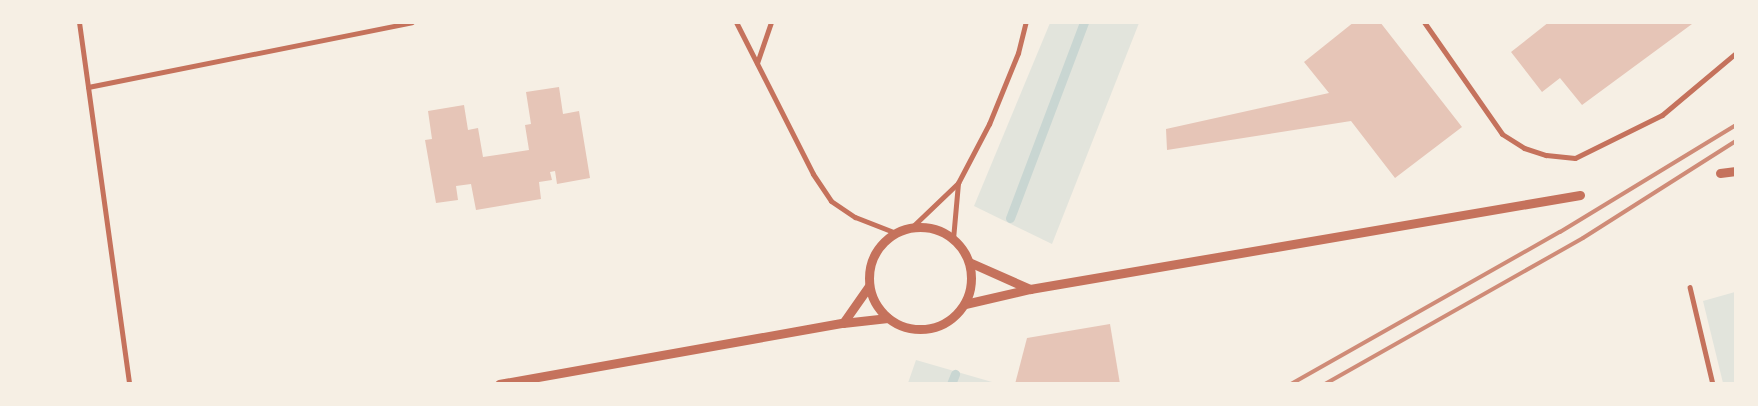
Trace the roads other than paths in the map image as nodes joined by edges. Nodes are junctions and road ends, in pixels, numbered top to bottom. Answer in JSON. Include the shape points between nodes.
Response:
{"nodes":[{"id":1,"x":79,"y":22,"type":"edge"},
{"id":2,"x":412,"y":22,"type":"edge"},
{"id":3,"x":736,"y":22,"type":"edge"},
{"id":4,"x":771,"y":22,"type":"edge"},
{"id":5,"x":1026,"y":22,"type":"edge"},
{"id":6,"x":1424,"y":22,"type":"edge"},
{"id":7,"x":1736,"y":53,"type":"edge"},
{"id":8,"x":757,"y":63,"type":"junction"},
{"id":9,"x":88,"y":87,"type":"junction"},
{"id":10,"x":1736,"y":171,"type":"edge"},
{"id":11,"x":1720,"y":173,"type":"dead end"},
{"id":12,"x":958,"y":183,"type":"junction"},
{"id":13,"x":1580,"y":195,"type":"dead end"},
{"id":14,"x":912,"y":227,"type":"junction"},
{"id":15,"x":896,"y":232,"type":"junction"},
{"id":16,"x":953,"y":239,"type":"junction"},
{"id":17,"x":969,"y":262,"type":"junction"},
{"id":18,"x":870,"y":286,"type":"junction"},
{"id":19,"x":1690,"y":287,"type":"dead end"},
{"id":20,"x":1030,"y":289,"type":"junction"},
{"id":21,"x":965,"y":304,"type":"junction"},
{"id":22,"x":888,"y":318,"type":"junction"},
{"id":23,"x":843,"y":323,"type":"junction"},
{"id":24,"x":129,"y":384,"type":"edge"},
{"id":25,"x":498,"y":384,"type":"edge"},
{"id":26,"x":1713,"y":384,"type":"edge"}],
"edges":[{"from":1,"to":9,"type":"street"},
{"from":2,"to":9,"type":"street"},
{"from":3,"to":8,"type":"street"},
{"from":4,"to":8,"type":"street"},
{"from":5,"to":12,"type":"street","via":[[989,124]]},
{"from":6,"to":7,"type":"street","via":[[1502,134],[1524,148],[1546,155],[1575,158],[1662,115]]},
{"from":8,"to":15,"type":"street","via":[[813,174],[831,201],[855,217]]},
{"from":9,"to":24,"type":"street"},
{"from":10,"to":11,"type":"street"},
{"from":12,"to":14,"type":"street"},
{"from":12,"to":16,"type":"street"},
{"from":13,"to":20,"type":"street"},
{"from":14,"to":15,"type":"street"},
{"from":14,"to":16,"type":"street","via":[[938,230]]},
{"from":15,"to":18,"type":"street","via":[[874,254]]},
{"from":16,"to":17,"type":"street"},
{"from":17,"to":20,"type":"street"},
{"from":17,"to":21,"type":"street","via":[[972,284]]},
{"from":18,"to":22,"type":"street","via":[[874,300]]},
{"from":18,"to":23,"type":"street"},
{"from":19,"to":26,"type":"street"},
{"from":20,"to":21,"type":"street"},
{"from":21,"to":22,"type":"street","via":[[950,320],[930,329],[908,328]]},
{"from":22,"to":23,"type":"street"},
{"from":23,"to":25,"type":"street"}]}
